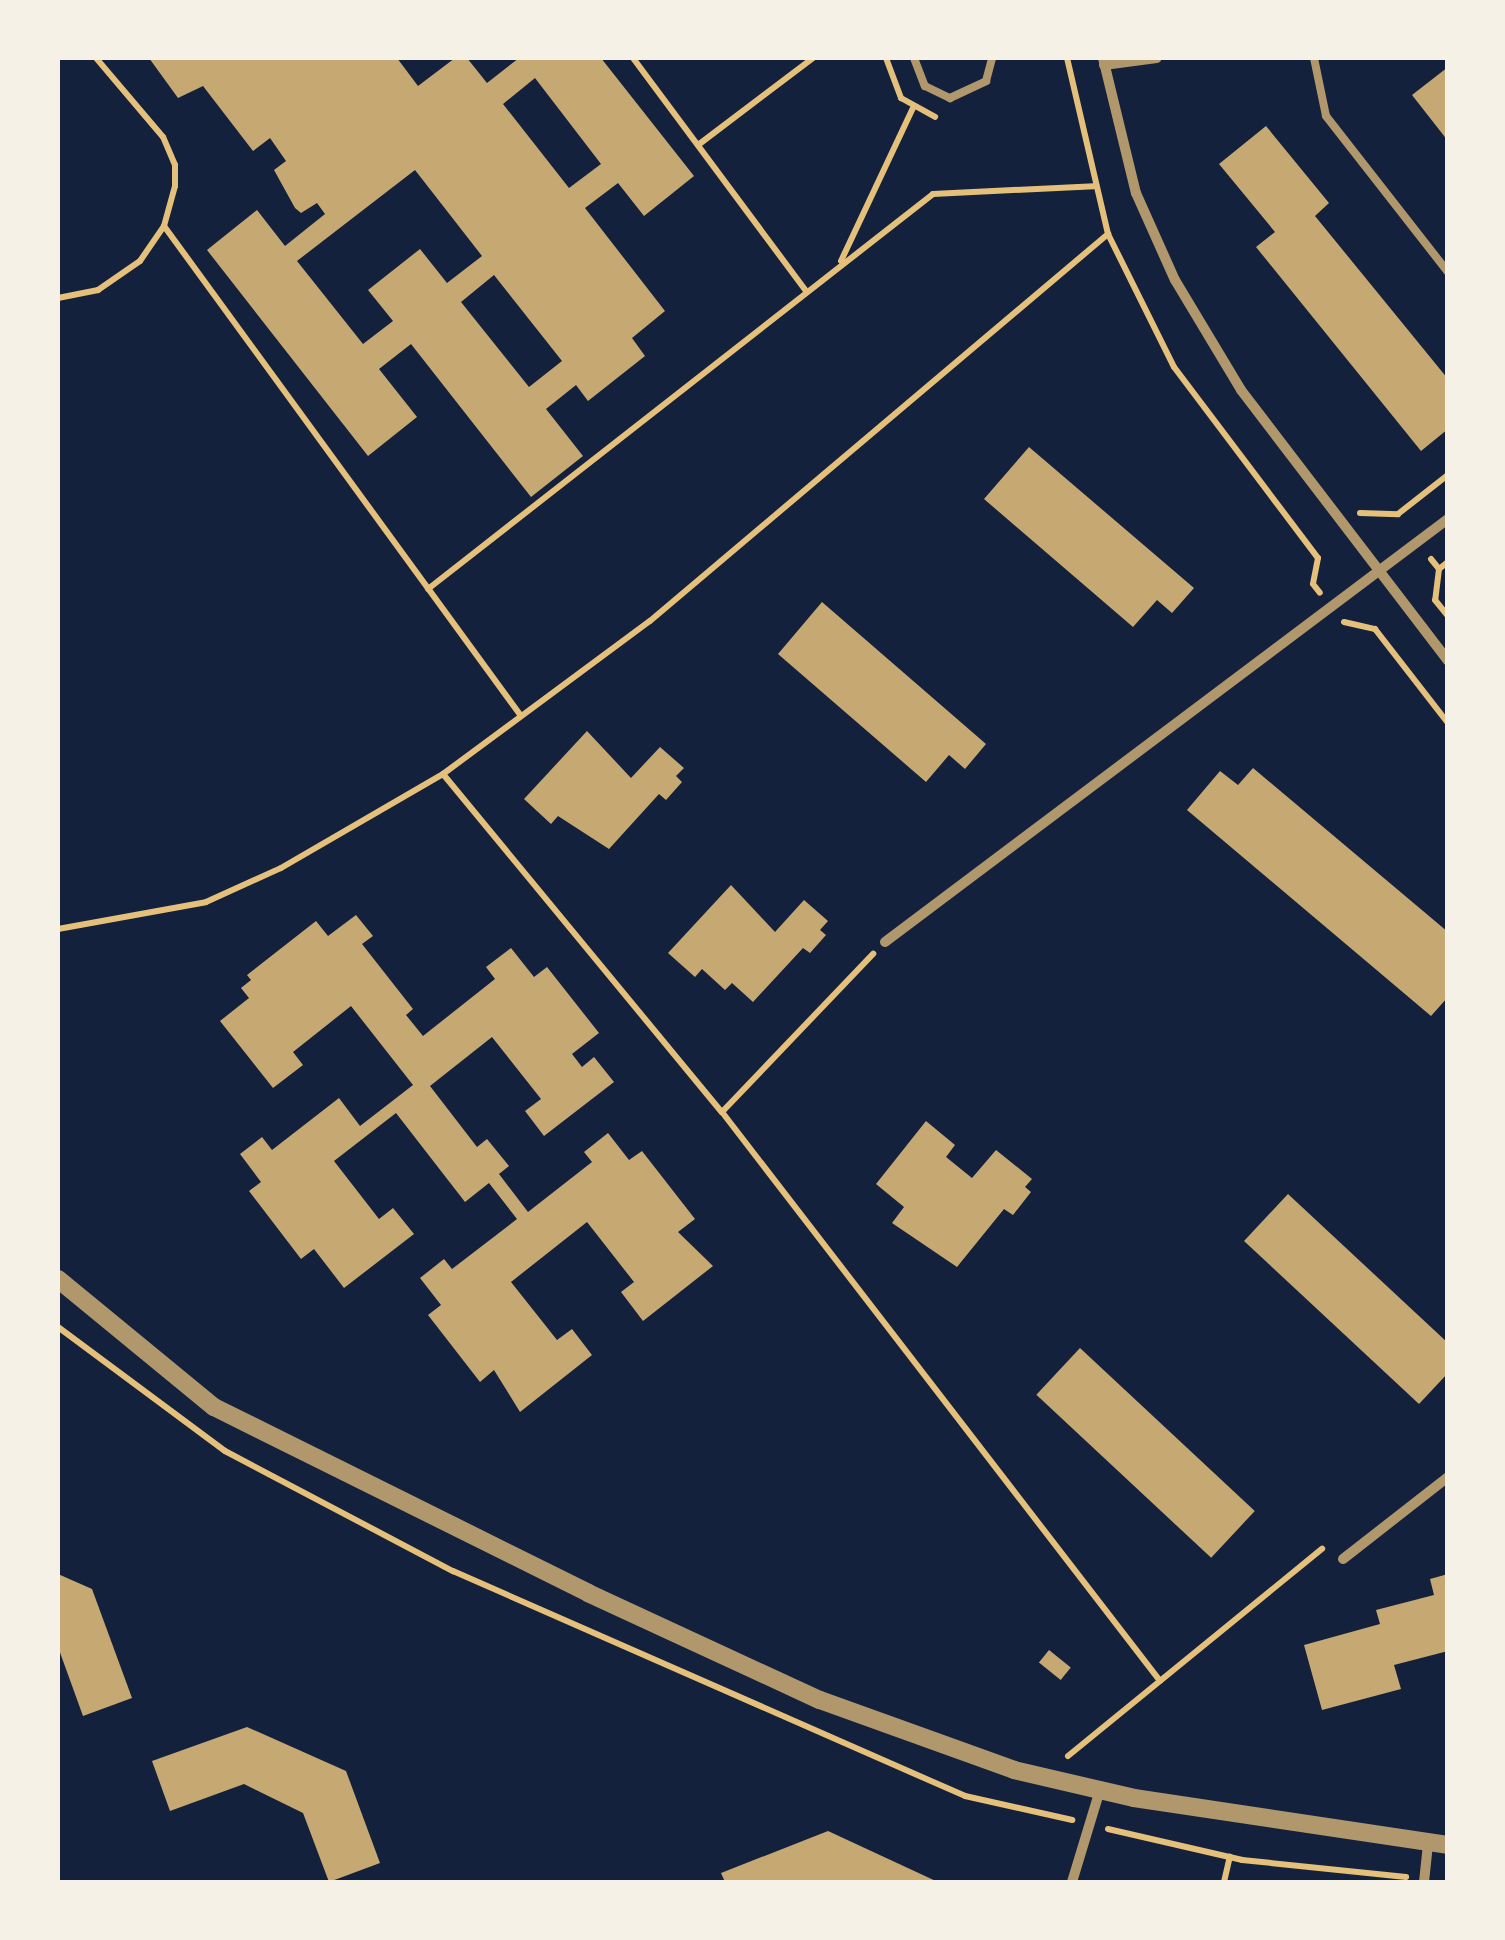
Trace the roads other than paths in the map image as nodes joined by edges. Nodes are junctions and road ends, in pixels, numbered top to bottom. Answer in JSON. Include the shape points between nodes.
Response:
{"nodes":[{"id":1,"x":914,"y":58,"type":"edge"},
{"id":2,"x":992,"y":58,"type":"edge"},
{"id":3,"x":1156,"y":58,"type":"edge"},
{"id":4,"x":1314,"y":58,"type":"edge"},
{"id":5,"x":1103,"y":61,"type":"edge"},
{"id":6,"x":1448,"y":272,"type":"edge"},
{"id":7,"x":1448,"y":518,"type":"edge"},
{"id":8,"x":1377,"y":574,"type":"junction"},
{"id":9,"x":1448,"y":661,"type":"edge"},
{"id":10,"x":884,"y":942,"type":"road end"},
{"id":11,"x":58,"y":1280,"type":"edge"},
{"id":12,"x":1448,"y":1477,"type":"edge"},
{"id":13,"x":1343,"y":1559,"type":"dead end"},
{"id":14,"x":1100,"y":1790,"type":"junction"},
{"id":15,"x":1428,"y":1844,"type":"junction"},
{"id":16,"x":1448,"y":1845,"type":"edge"},
{"id":17,"x":1424,"y":1881,"type":"edge"},
{"id":18,"x":1072,"y":1882,"type":"edge"}],
"edges":[{"from":1,"to":2,"type":"lane","via":[[925,86],[950,98],[986,82]]},
{"from":3,"to":5,"type":"street"},
{"from":4,"to":6,"type":"lane","via":[[1326,116]]},
{"from":5,"to":8,"type":"street","via":[[1136,193],[1176,280],[1241,390]]},
{"from":7,"to":8,"type":"street"},
{"from":8,"to":9,"type":"street"},
{"from":8,"to":10,"type":"street"},
{"from":11,"to":14,"type":"street","via":[[214,1407],[355,1479],[820,1700]]},
{"from":12,"to":13,"type":"street"},
{"from":14,"to":15,"type":"street"},
{"from":14,"to":18,"type":"street"},
{"from":15,"to":16,"type":"street"},
{"from":15,"to":17,"type":"street"}]}
